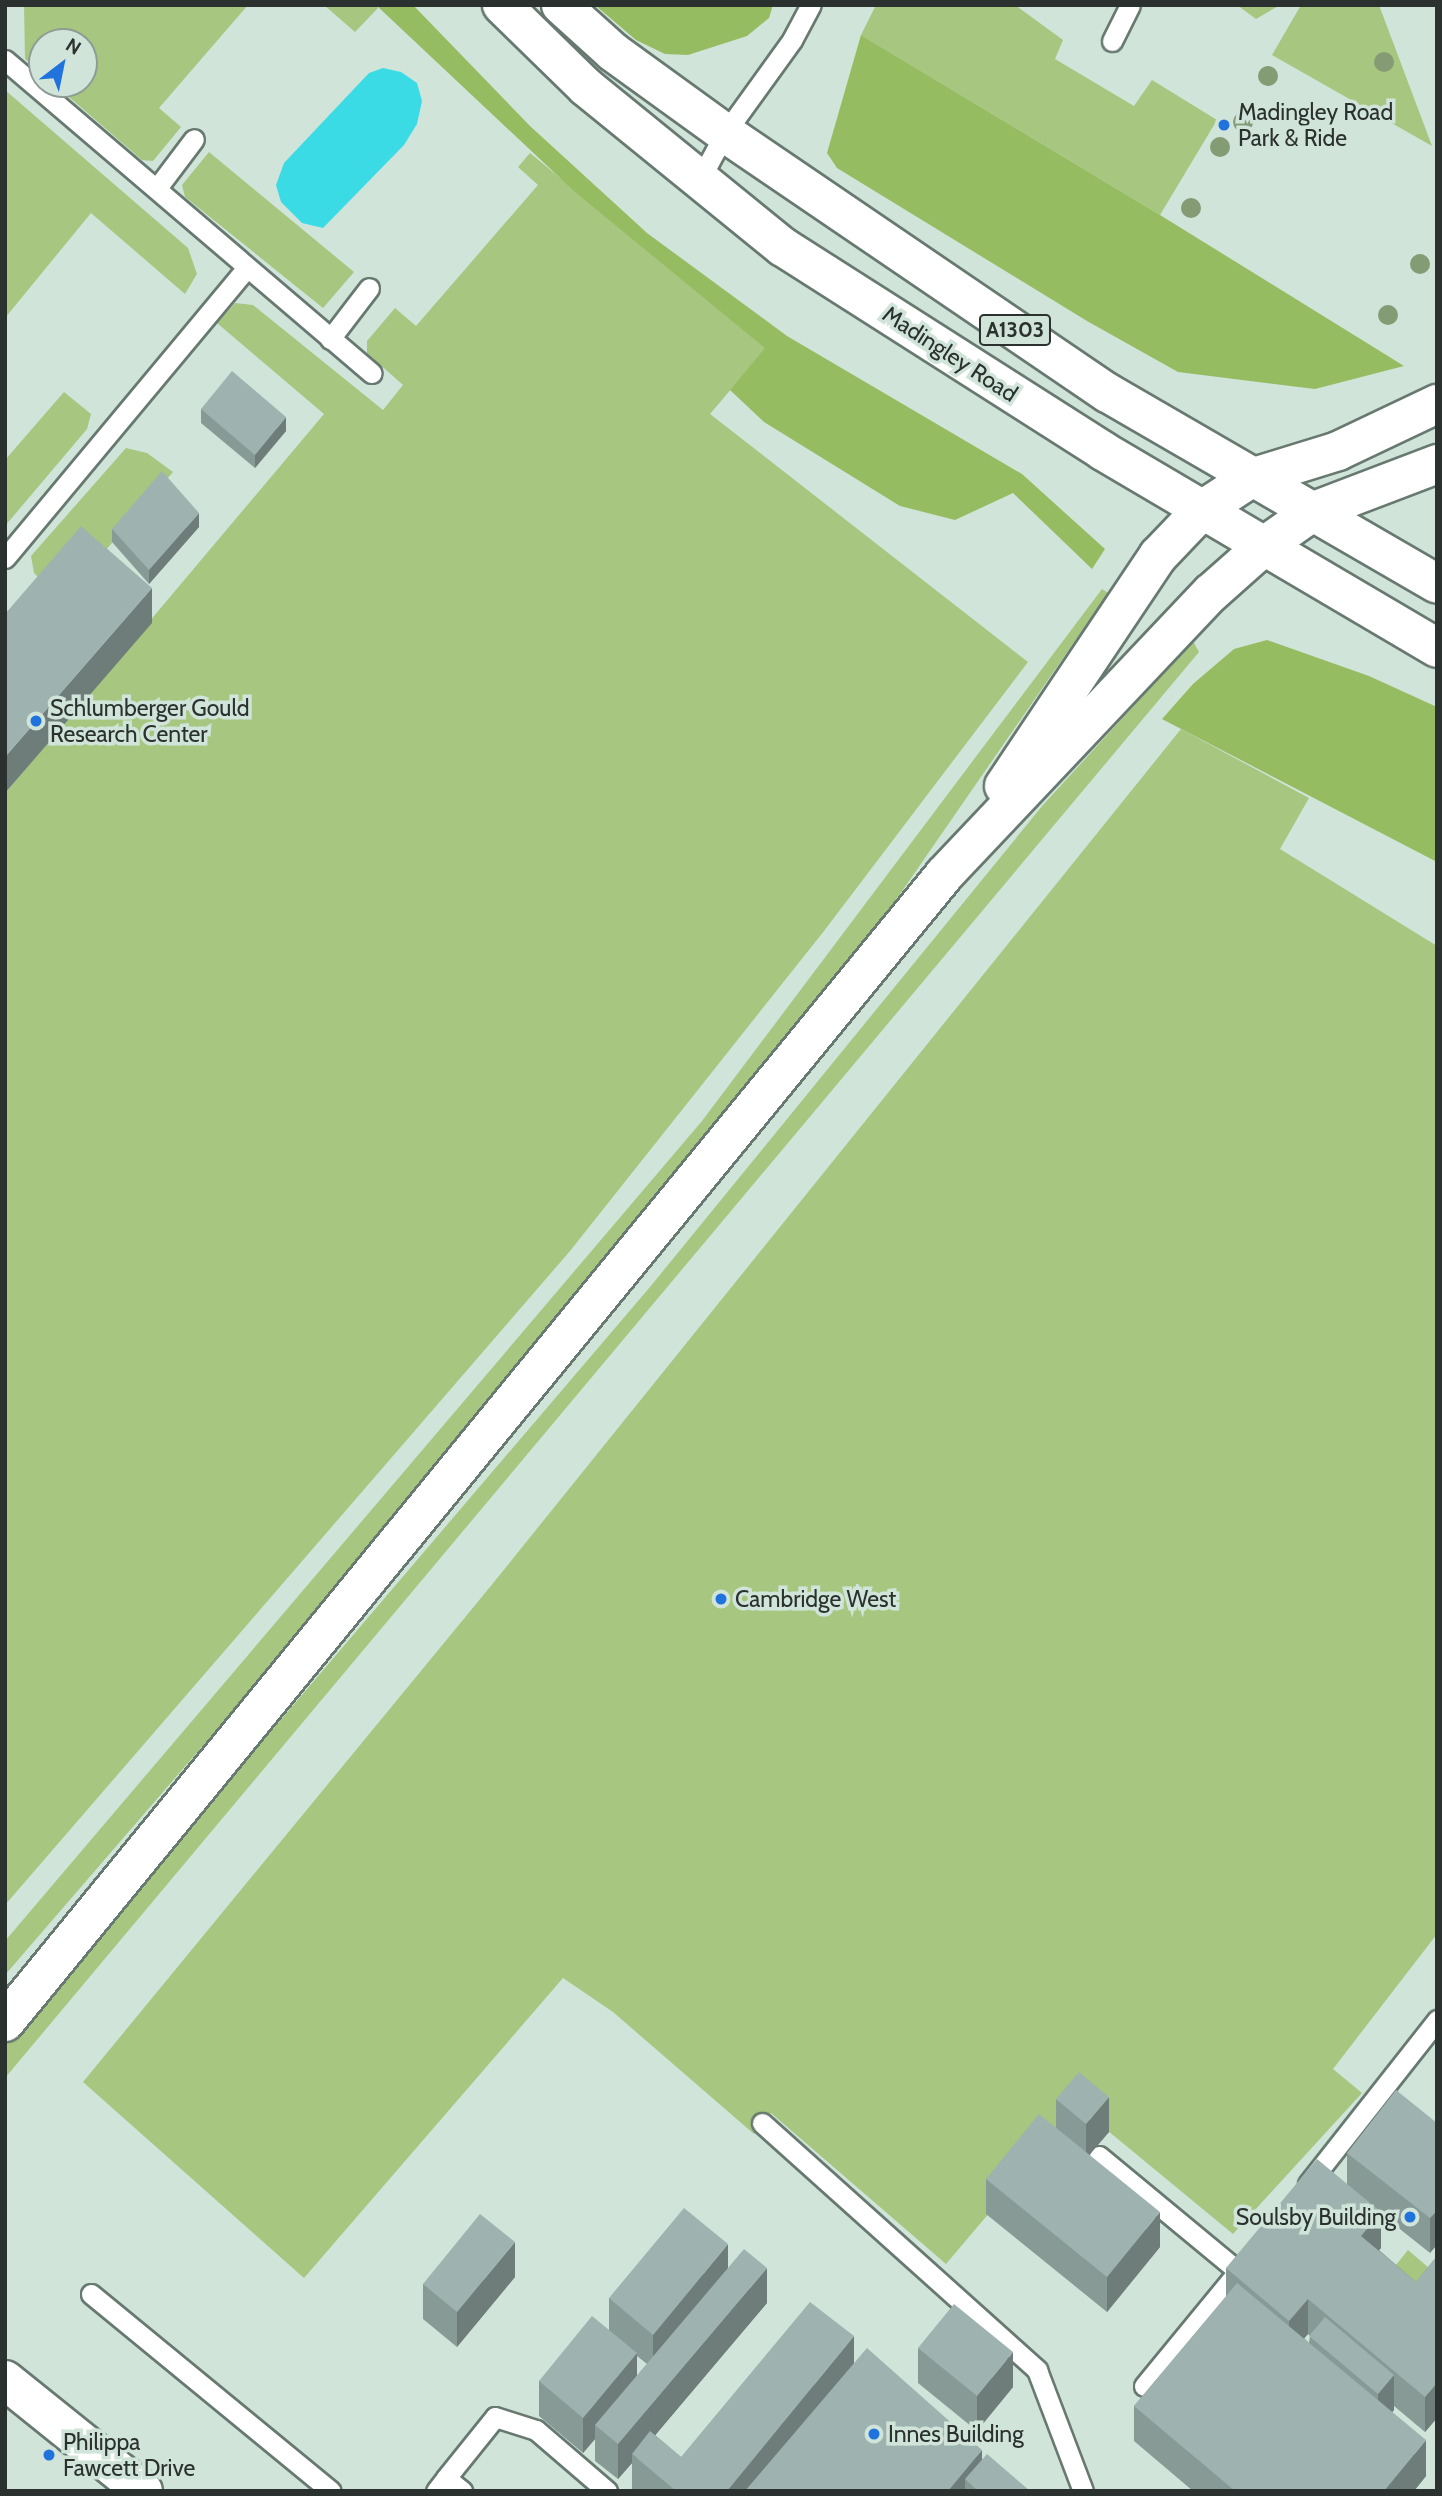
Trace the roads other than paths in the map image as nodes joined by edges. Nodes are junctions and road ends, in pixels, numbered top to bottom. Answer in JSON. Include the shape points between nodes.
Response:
{"nodes":[{"id":1,"x":502,"y":5,"type":"edge"},
{"id":2,"x":561,"y":5,"type":"edge"},
{"id":3,"x":811,"y":5,"type":"edge"},
{"id":4,"x":1130,"y":5,"type":"edge"},
{"id":5,"x":1112,"y":41,"type":"dead end"},
{"id":6,"x":5,"y":60,"type":"edge"},
{"id":7,"x":725,"y":133,"type":"junction"},
{"id":8,"x":194,"y":139,"type":"dead end"},
{"id":9,"x":699,"y":181,"type":"junction"},
{"id":10,"x":157,"y":188,"type":"junction"},
{"id":11,"x":246,"y":269,"type":"junction"},
{"id":12,"x":369,"y":288,"type":"dead end"},
{"id":13,"x":330,"y":339,"type":"junction"},
{"id":14,"x":371,"y":373,"type":"dead end"},
{"id":15,"x":1437,"y":404,"type":"edge"},
{"id":16,"x":1437,"y":464,"type":"edge"},
{"id":17,"x":1251,"y":478,"type":"junction"},
{"id":18,"x":1202,"y":510,"type":"junction"},
{"id":19,"x":1314,"y":511,"type":"junction"},
{"id":20,"x":1264,"y":546,"type":"junction"},
{"id":21,"x":5,"y":558,"type":"edge"},
{"id":22,"x":1437,"y":584,"type":"edge"},
{"id":23,"x":1437,"y":649,"type":"edge"},
{"id":24,"x":944,"y":875,"type":"junction"},
{"id":25,"x":1437,"y":2020,"type":"edge"},
{"id":26,"x":5,"y":2022,"type":"edge"},
{"id":27,"x":762,"y":2123,"type":"dead end"},
{"id":28,"x":1099,"y":2156,"type":"edge"},
{"id":29,"x":1298,"y":2197,"type":"edge"},
{"id":30,"x":1255,"y":2250,"type":"edge"},
{"id":31,"x":1238,"y":2271,"type":"junction"},
{"id":32,"x":91,"y":2294,"type":"dead end"},
{"id":33,"x":5,"y":2380,"type":"edge"},
{"id":34,"x":1144,"y":2386,"type":"dead end"},
{"id":35,"x":441,"y":2484,"type":"edge"},
{"id":36,"x":143,"y":2491,"type":"edge"},
{"id":37,"x":331,"y":2491,"type":"edge"},
{"id":38,"x":462,"y":2491,"type":"edge"},
{"id":39,"x":607,"y":2491,"type":"edge"},
{"id":40,"x":1083,"y":2491,"type":"edge"}],
"edges":[{"from":1,"to":9,"type":"street","name":"Madingley Road","number":"A1303","via":[[586,87]]},
{"from":2,"to":7,"type":"street","number":"A1303","via":[[613,52]]},
{"from":3,"to":7,"type":"lane","via":[[792,40]]},
{"from":4,"to":5,"type":"lane"},
{"from":6,"to":10,"type":"lane"},
{"from":7,"to":9,"type":"lane"},
{"from":7,"to":17,"type":"street","number":"A1303","via":[[1108,393]]},
{"from":8,"to":10,"type":"lane"},
{"from":9,"to":18,"type":"street","name":"Madingley Road","number":"A1303","via":[[783,247]]},
{"from":10,"to":11,"type":"lane"},
{"from":11,"to":13,"type":"lane"},
{"from":11,"to":21,"type":"lane"},
{"from":12,"to":13,"type":"lane"},
{"from":13,"to":14,"type":"lane"},
{"from":15,"to":17,"type":"street","via":[[1338,451]]},
{"from":16,"to":19,"type":"street"},
{"from":17,"to":18,"type":"street"},
{"from":17,"to":19,"type":"street","number":"A1303"},
{"from":18,"to":20,"type":"street","name":"Madingley Road","number":"A1303"},
{"from":18,"to":24,"type":"street","via":[[1158,556]]},
{"from":19,"to":20,"type":"street"},
{"from":19,"to":22,"type":"street","number":"A1303"},
{"from":20,"to":23,"type":"street","name":"Madingley Road","number":"A1303"},
{"from":20,"to":24,"type":"street","via":[[1211,593]]},
{"from":24,"to":26,"type":"street"},
{"from":25,"to":29,"type":"lane"},
{"from":27,"to":40,"type":"lane","via":[[1037,2370]]},
{"from":28,"to":31,"type":"lane"},
{"from":30,"to":31,"type":"lane"},
{"from":31,"to":34,"type":"lane"},
{"from":32,"to":37,"type":"lane"},
{"from":33,"to":36,"type":"street"},
{"from":35,"to":38,"type":"lane"},
{"from":35,"to":39,"type":"lane","via":[[495,2417],[536,2430]]}]}
